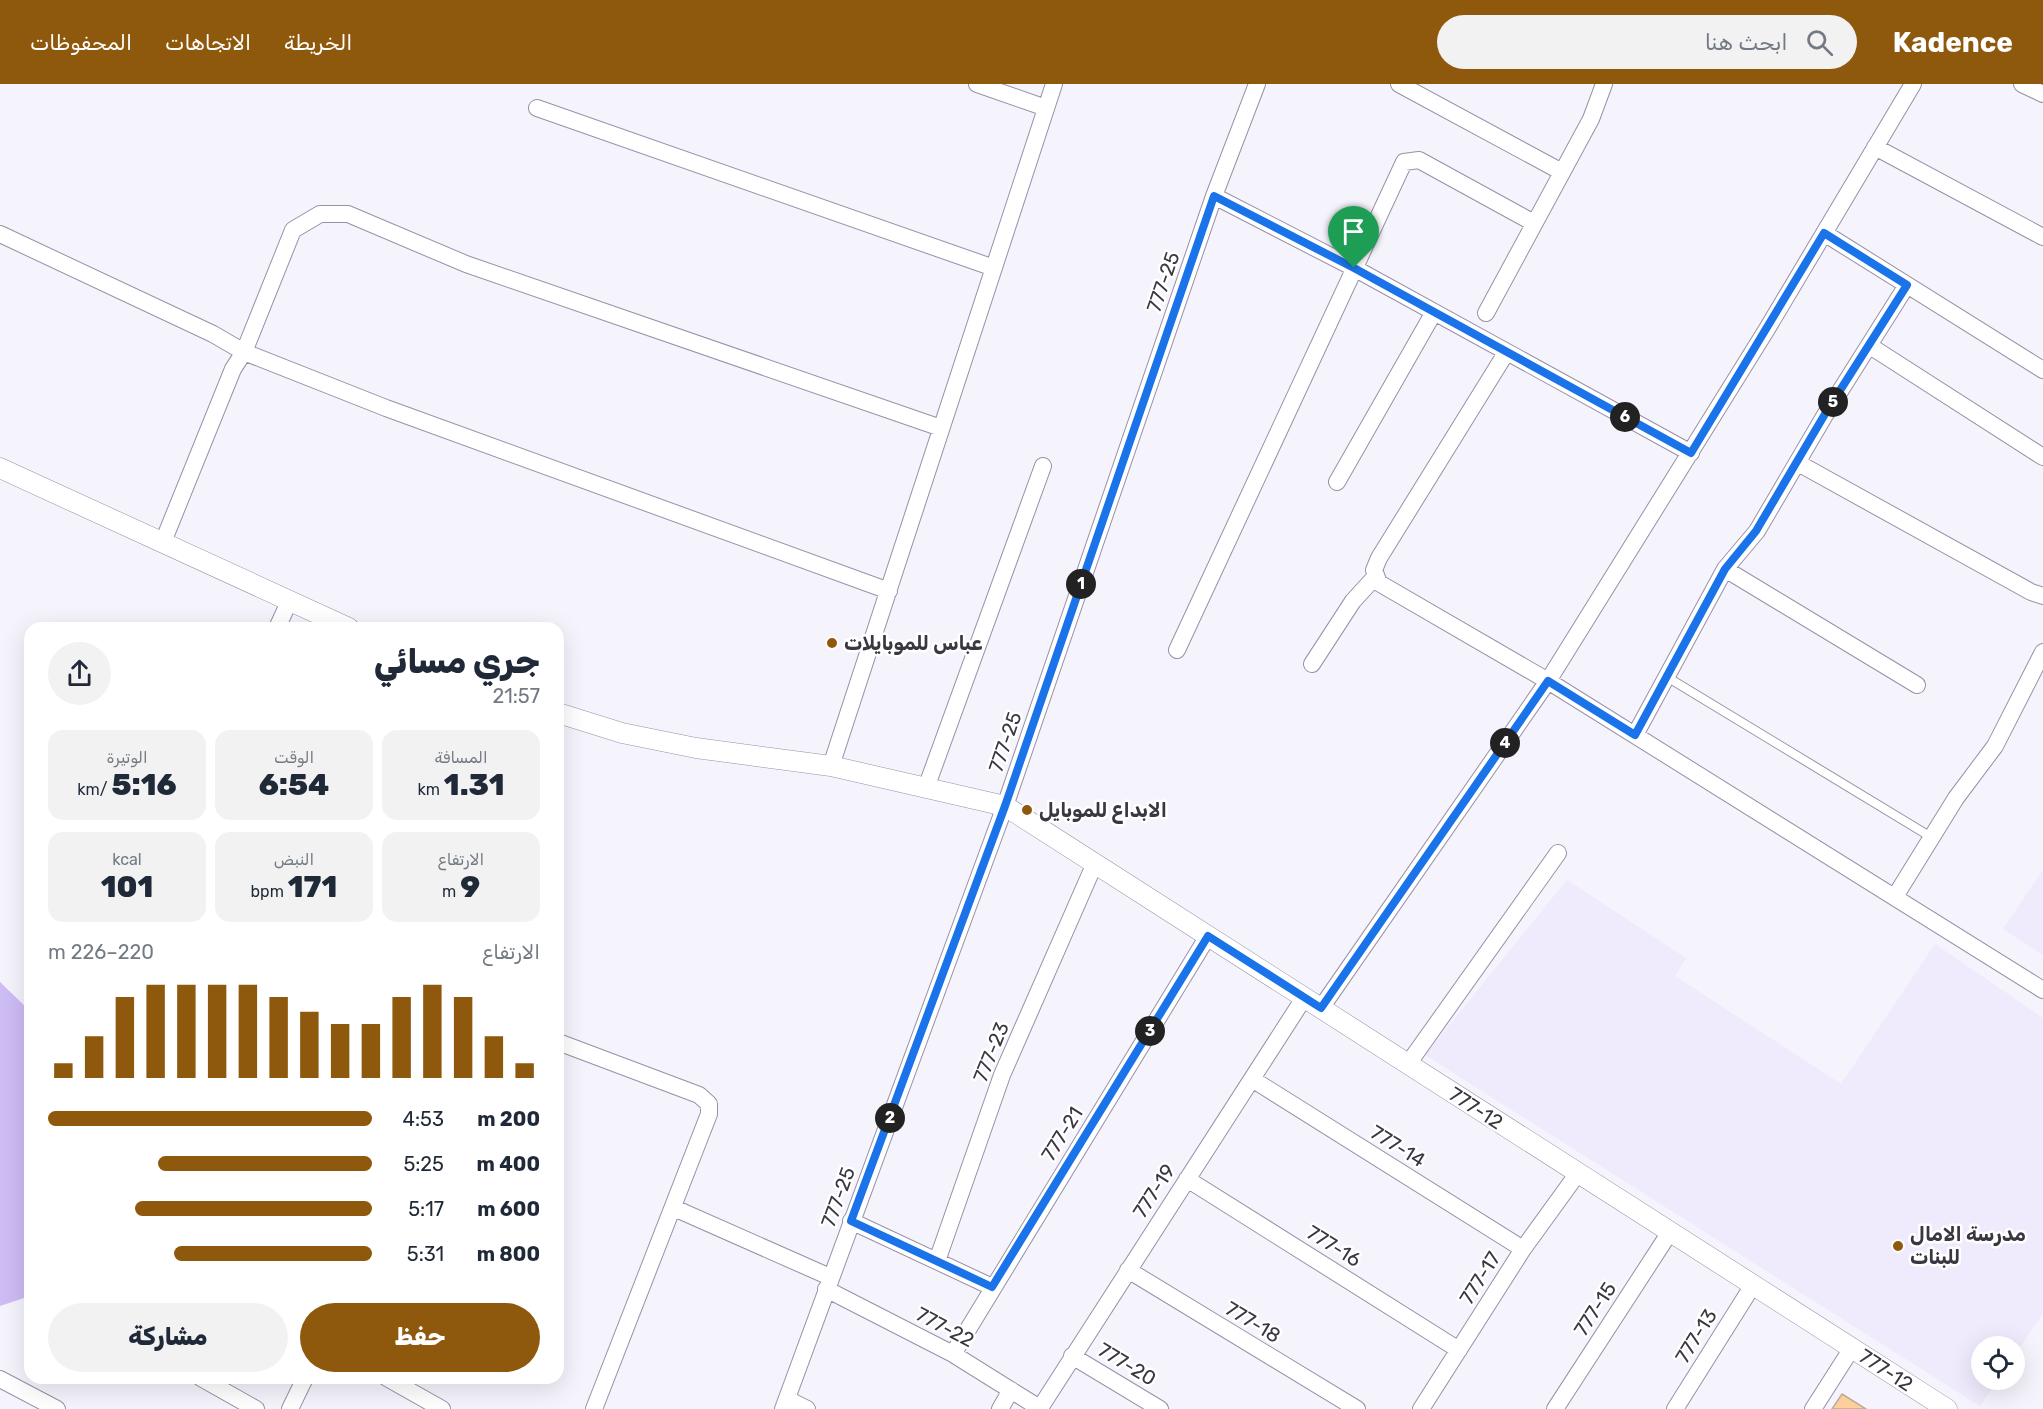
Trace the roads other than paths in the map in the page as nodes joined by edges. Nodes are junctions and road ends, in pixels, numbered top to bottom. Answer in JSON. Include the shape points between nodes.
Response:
{"nodes":[{"id":1,"x":977,"y":84,"type":"edge"},
{"id":2,"x":1054,"y":84,"type":"edge"},
{"id":3,"x":1257,"y":84,"type":"edge"},
{"id":4,"x":1399,"y":84,"type":"edge"},
{"id":5,"x":1604,"y":84,"type":"edge"},
{"id":6,"x":1913,"y":84,"type":"edge"},
{"id":7,"x":2022,"y":84,"type":"edge"},
{"id":8,"x":2043,"y":94,"type":"edge"},
{"id":9,"x":537,"y":108,"type":"dead end"},
{"id":10,"x":1046,"y":108,"type":"junction"},
{"id":11,"x":1875,"y":147,"type":"junction"},
{"id":12,"x":1562,"y":172,"type":"junction"},
{"id":13,"x":1214,"y":196,"type":"junction"},
{"id":14,"x":1534,"y":224,"type":"junction"},
{"id":15,"x":1824,"y":233,"type":"junction"},
{"id":16,"x":0,"y":234,"type":"edge"},
{"id":17,"x":2043,"y":237,"type":"edge"},
{"id":18,"x":994,"y":268,"type":"junction"},
{"id":19,"x":1354,"y":268,"type":"junction"},
{"id":20,"x":1907,"y":285,"type":"junction"},
{"id":21,"x":1434,"y":312,"type":"junction"},
{"id":22,"x":1485,"y":313,"type":"dead end"},
{"id":23,"x":1870,"y":346,"type":"junction"},
{"id":24,"x":244,"y":352,"type":"junction"},
{"id":25,"x":1506,"y":353,"type":"junction"},
{"id":26,"x":2043,"y":370,"type":"edge"},
{"id":27,"x":942,"y":428,"type":"junction"},
{"id":28,"x":1691,"y":453,"type":"junction"},
{"id":29,"x":2043,"y":458,"type":"edge"},
{"id":30,"x":1798,"y":463,"type":"junction"},
{"id":31,"x":1043,"y":466,"type":"dead end"},
{"id":32,"x":0,"y":468,"type":"edge"},
{"id":33,"x":1337,"y":482,"type":"dead end"},
{"id":34,"x":163,"y":542,"type":"junction"},
{"id":35,"x":1725,"y":569,"type":"junction"},
{"id":36,"x":1375,"y":577,"type":"junction"},
{"id":37,"x":889,"y":591,"type":"junction"},
{"id":38,"x":2043,"y":596,"type":"edge"},
{"id":39,"x":289,"y":602,"type":"junction"},
{"id":40,"x":280,"y":622,"type":"edge"},
{"id":41,"x":335,"y":622,"type":"edge"},
{"id":42,"x":1177,"y":650,"type":"dead end"},
{"id":43,"x":2043,"y":652,"type":"edge"},
{"id":44,"x":1312,"y":664,"type":"dead end"},
{"id":45,"x":1667,"y":677,"type":"junction"},
{"id":46,"x":1548,"y":681,"type":"junction"},
{"id":47,"x":1917,"y":685,"type":"dead end"},
{"id":48,"x":564,"y":715,"type":"edge"},
{"id":49,"x":1635,"y":735,"type":"junction"},
{"id":50,"x":831,"y":766,"type":"junction"},
{"id":51,"x":926,"y":788,"type":"junction"},
{"id":52,"x":1005,"y":806,"type":"junction"},
{"id":53,"x":1931,"y":837,"type":"junction"},
{"id":54,"x":1558,"y":853,"type":"dead end"},
{"id":55,"x":1095,"y":863,"type":"junction"},
{"id":56,"x":1896,"y":895,"type":"junction"},
{"id":57,"x":1208,"y":936,"type":"junction"},
{"id":58,"x":2043,"y":990,"type":"edge"},
{"id":59,"x":1312,"y":1003,"type":"junction"},
{"id":60,"x":564,"y":1044,"type":"edge"},
{"id":61,"x":1408,"y":1064,"type":"junction"},
{"id":62,"x":1252,"y":1079,"type":"junction"},
{"id":63,"x":1578,"y":1173,"type":"junction"},
{"id":64,"x":1187,"y":1179,"type":"junction"},
{"id":65,"x":674,"y":1208,"type":"junction"},
{"id":66,"x":851,"y":1221,"type":"junction"},
{"id":67,"x":1670,"y":1232,"type":"junction"},
{"id":68,"x":1523,"y":1249,"type":"junction"},
{"id":69,"x":937,"y":1262,"type":"junction"},
{"id":70,"x":1128,"y":1270,"type":"junction"},
{"id":71,"x":828,"y":1283,"type":"junction"},
{"id":72,"x":1753,"y":1285,"type":"junction"},
{"id":73,"x":992,"y":1287,"type":"junction"},
{"id":74,"x":1852,"y":1348,"type":"junction"},
{"id":75,"x":1459,"y":1350,"type":"junction"},
{"id":76,"x":953,"y":1354,"type":"junction"},
{"id":77,"x":1072,"y":1356,"type":"junction"},
{"id":78,"x":0,"y":1379,"type":"edge"},
{"id":79,"x":211,"y":1384,"type":"edge"},
{"id":80,"x":302,"y":1384,"type":"edge"},
{"id":81,"x":398,"y":1384,"type":"edge"},
{"id":82,"x":1011,"y":1390,"type":"junction"},
{"id":83,"x":785,"y":1404,"type":"edge"},
{"id":84,"x":57,"y":1409,"type":"edge"},
{"id":85,"x":255,"y":1409,"type":"edge"},
{"id":86,"x":290,"y":1409,"type":"edge"},
{"id":87,"x":442,"y":1409,"type":"edge"},
{"id":88,"x":594,"y":1409,"type":"edge"},
{"id":89,"x":807,"y":1409,"type":"edge"},
{"id":90,"x":1000,"y":1409,"type":"edge"},
{"id":91,"x":1040,"y":1409,"type":"edge"},
{"id":92,"x":1160,"y":1409,"type":"edge"},
{"id":93,"x":1357,"y":1409,"type":"edge"},
{"id":94,"x":1421,"y":1409,"type":"edge"},
{"id":95,"x":1555,"y":1409,"type":"edge"},
{"id":96,"x":1675,"y":1409,"type":"edge"},
{"id":97,"x":1813,"y":1409,"type":"edge"},
{"id":98,"x":1947,"y":1409,"type":"edge"}],
"edges":[{"from":1,"to":10,"type":"street"},
{"from":2,"to":10,"type":"street"},
{"from":3,"to":13,"type":"street","name":"777-25"},
{"from":4,"to":12,"type":"street"},
{"from":5,"to":12,"type":"street","via":[[1591,119]]},
{"from":6,"to":11,"type":"street","name":"777-19"},
{"from":7,"to":8,"type":"street"},
{"from":9,"to":18,"type":"street"},
{"from":10,"to":18,"type":"street"},
{"from":11,"to":15,"type":"street","name":"777-19"},
{"from":11,"to":17,"type":"street"},
{"from":12,"to":14,"type":"street"},
{"from":13,"to":19,"type":"street"},
{"from":13,"to":52,"type":"street","name":"777-25"},
{"from":14,"to":19,"type":"street","via":[[1412,159],[1404,162]]},
{"from":14,"to":22,"type":"street"},
{"from":15,"to":20,"type":"street"},
{"from":15,"to":28,"type":"street","name":"777-19"},
{"from":16,"to":24,"type":"street"},
{"from":18,"to":27,"type":"street"},
{"from":19,"to":21,"type":"street"},
{"from":19,"to":42,"type":"street"},
{"from":20,"to":23,"type":"street"},
{"from":20,"to":26,"type":"street"},
{"from":21,"to":25,"type":"street"},
{"from":21,"to":33,"type":"street"},
{"from":23,"to":29,"type":"street"},
{"from":23,"to":30,"type":"street"},
{"from":24,"to":27,"type":"street","via":[[293,230],[320,214],[348,214],[466,264]]},
{"from":24,"to":34,"type":"street","via":[[233,369]]},
{"from":24,"to":37,"type":"street","via":[[419,421]]},
{"from":25,"to":28,"type":"street"},
{"from":25,"to":36,"type":"street","via":[[1379,558]]},
{"from":27,"to":37,"type":"street"},
{"from":28,"to":46,"type":"street","name":"777-19"},
{"from":30,"to":35,"type":"street","via":[[1756,531]]},
{"from":30,"to":38,"type":"street"},
{"from":31,"to":51,"type":"street"},
{"from":32,"to":34,"type":"street"},
{"from":34,"to":39,"type":"street"},
{"from":35,"to":45,"type":"street"},
{"from":35,"to":47,"type":"street"},
{"from":36,"to":44,"type":"street","via":[[1353,601]]},
{"from":36,"to":46,"type":"street","via":[[1387,588]]},
{"from":37,"to":50,"type":"street"},
{"from":39,"to":40,"type":"street"},
{"from":39,"to":41,"type":"street"},
{"from":43,"to":53,"type":"street","via":[[1995,746]]},
{"from":45,"to":49,"type":"street"},
{"from":45,"to":53,"type":"lane"},
{"from":46,"to":49,"type":"street"},
{"from":46,"to":59,"type":"street","name":"777-19"},
{"from":48,"to":50,"type":"street","name":"777-12","via":[[622,733],[696,748]]},
{"from":49,"to":56,"type":"street"},
{"from":50,"to":51,"type":"street","name":"777-12"},
{"from":51,"to":52,"type":"street","name":"777-12"},
{"from":52,"to":55,"type":"street","name":"777-12"},
{"from":52,"to":66,"type":"street","name":"777-25"},
{"from":53,"to":56,"type":"street"},
{"from":54,"to":61,"type":"street"},
{"from":55,"to":57,"type":"street","name":"777-12"},
{"from":55,"to":69,"type":"street","name":"777-23","via":[[1002,1075]]},
{"from":56,"to":58,"type":"street"},
{"from":57,"to":59,"type":"street","name":"777-12"},
{"from":57,"to":73,"type":"street","name":"777-21"},
{"from":59,"to":61,"type":"street","name":"777-12"},
{"from":59,"to":62,"type":"street","name":"777-19"},
{"from":60,"to":65,"type":"street","via":[[699,1095],[709,1104],[709,1114]]},
{"from":61,"to":63,"type":"street","name":"777-12"},
{"from":62,"to":64,"type":"street","name":"777-19"},
{"from":62,"to":68,"type":"street","name":"777-14"},
{"from":63,"to":67,"type":"street","name":"777-12"},
{"from":63,"to":68,"type":"street","name":"777-17"},
{"from":64,"to":70,"type":"street","name":"777-19"},
{"from":64,"to":75,"type":"street","name":"777-16"},
{"from":65,"to":71,"type":"street","name":"777-22"},
{"from":65,"to":88,"type":"street"},
{"from":66,"to":69,"type":"street"},
{"from":66,"to":71,"type":"street","name":"777-25"},
{"from":67,"to":72,"type":"street","name":"777-12"},
{"from":67,"to":95,"type":"street","name":"777-15"},
{"from":68,"to":75,"type":"street","name":"777-17"},
{"from":69,"to":73,"type":"street"},
{"from":70,"to":77,"type":"street","name":"777-19"},
{"from":70,"to":93,"type":"street","name":"777-18"},
{"from":71,"to":76,"type":"street","name":"777-22"},
{"from":71,"to":83,"type":"street","name":"777-25"},
{"from":72,"to":74,"type":"street","name":"777-12"},
{"from":72,"to":96,"type":"street","name":"777-13"},
{"from":73,"to":76,"type":"street","name":"777-21"},
{"from":74,"to":97,"type":"street"},
{"from":74,"to":98,"type":"street","name":"777-12"},
{"from":75,"to":94,"type":"street","name":"777-17"},
{"from":76,"to":82,"type":"street","name":"777-22"},
{"from":77,"to":91,"type":"street","name":"777-19"},
{"from":77,"to":92,"type":"street","name":"777-20"},
{"from":78,"to":84,"type":"street"},
{"from":79,"to":85,"type":"street"},
{"from":80,"to":86,"type":"street"},
{"from":81,"to":87,"type":"street"},
{"from":82,"to":90,"type":"street"},
{"from":82,"to":91,"type":"street","name":"777-22"},
{"from":83,"to":89,"type":"street"}]}
